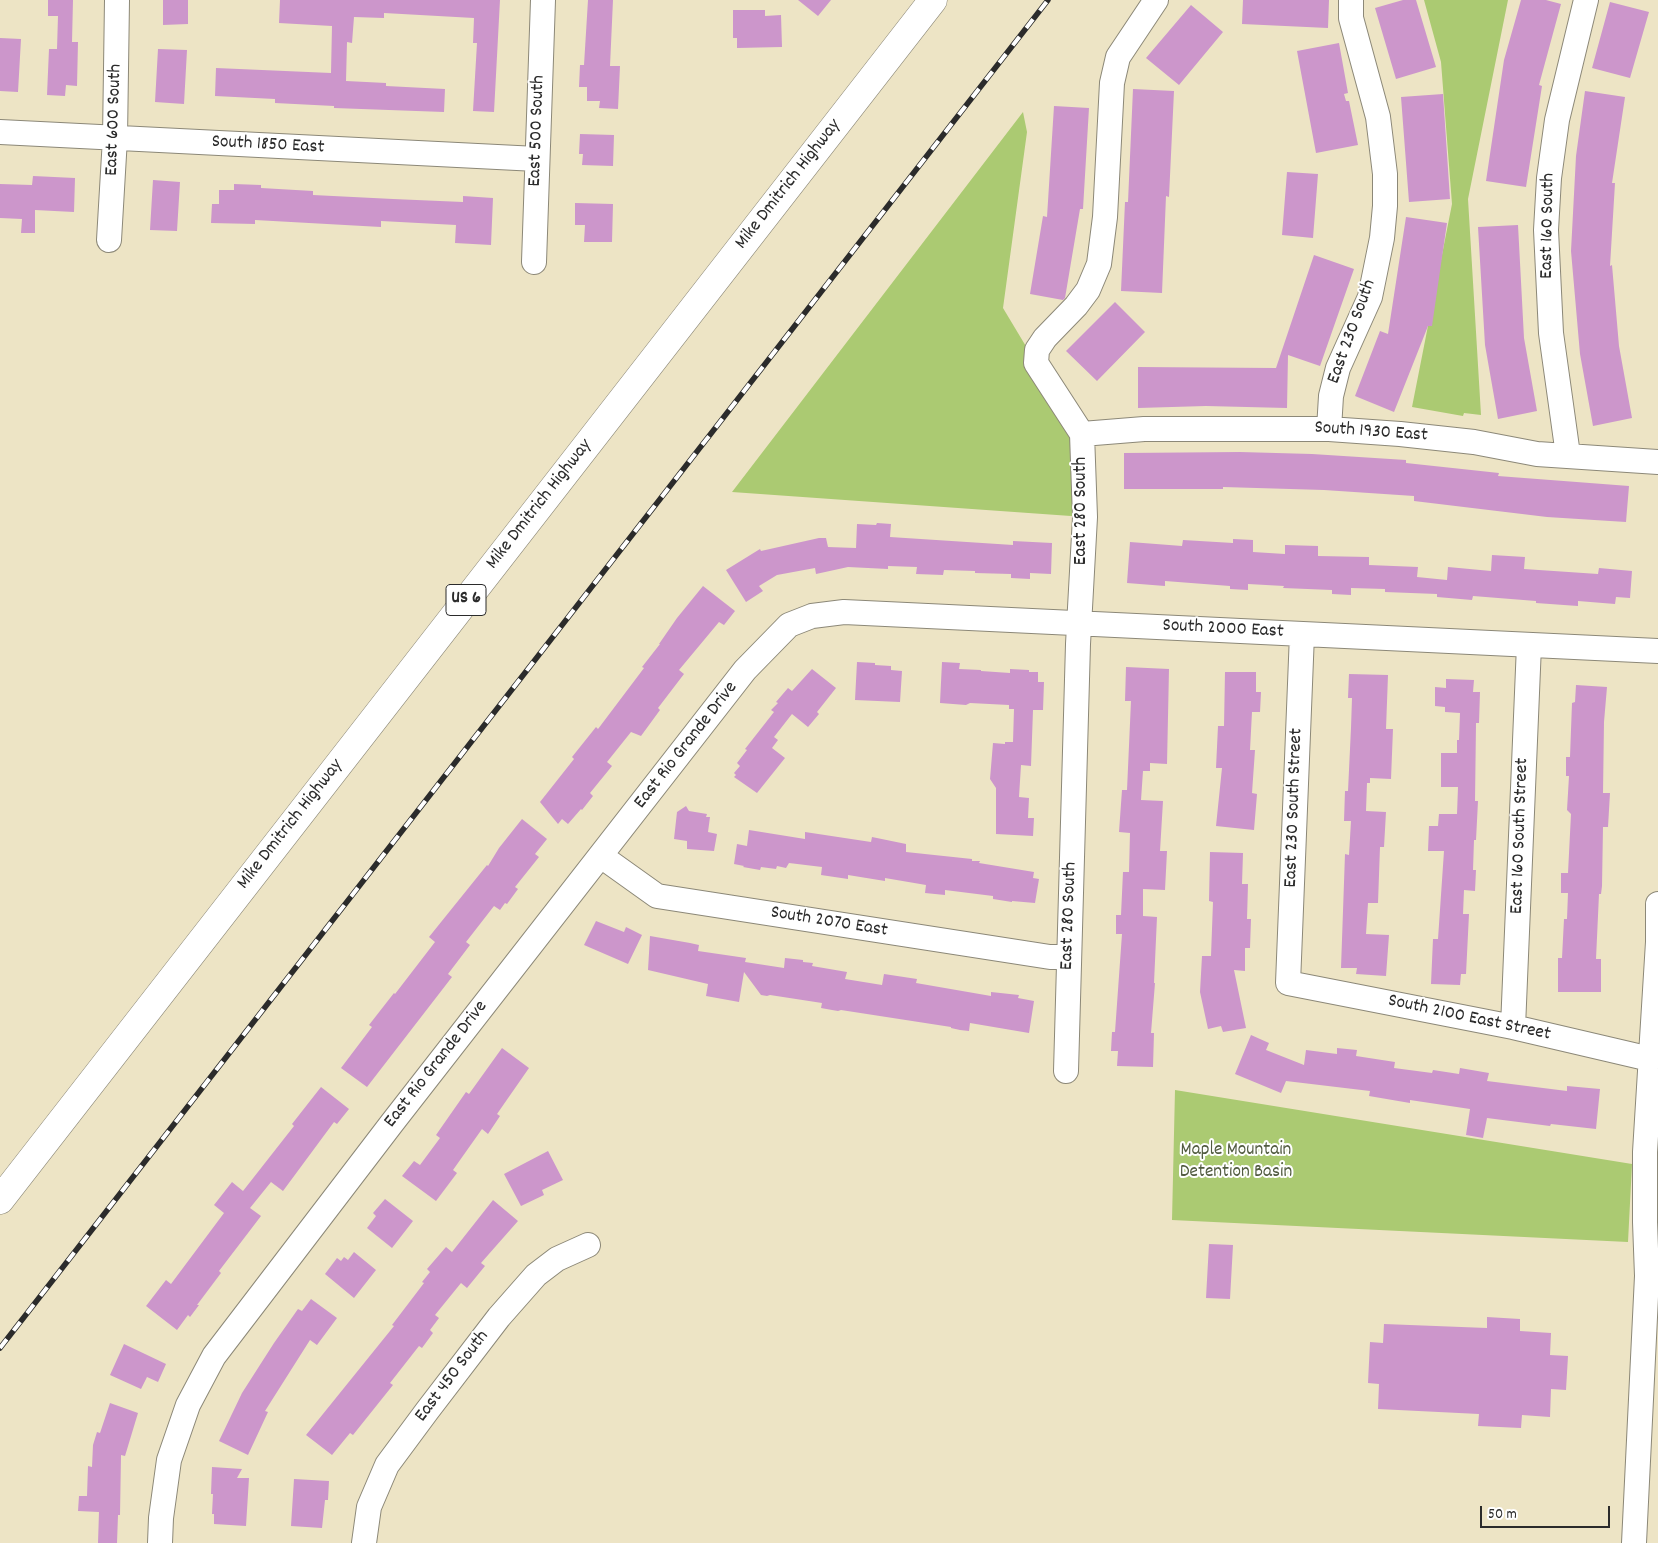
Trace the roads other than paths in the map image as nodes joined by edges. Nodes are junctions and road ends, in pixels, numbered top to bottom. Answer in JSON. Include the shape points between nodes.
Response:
{"nodes":[{"id":1,"x":117,"y":0,"type":"edge"},
{"id":2,"x":543,"y":0,"type":"edge"},
{"id":3,"x":933,"y":0,"type":"edge"},
{"id":4,"x":1156,"y":0,"type":"edge"},
{"id":5,"x":1351,"y":0,"type":"edge"},
{"id":6,"x":1586,"y":0,"type":"edge"},
{"id":7,"x":0,"y":132,"type":"edge"},
{"id":8,"x":115,"y":138,"type":"junction"},
{"id":9,"x":536,"y":159,"type":"junction"},
{"id":10,"x":109,"y":240,"type":"dead end"},
{"id":11,"x":534,"y":262,"type":"dead end"},
{"id":12,"x":1329,"y":429,"type":"junction"},
{"id":13,"x":1082,"y":434,"type":"junction"},
{"id":14,"x":1568,"y":455,"type":"junction"},
{"id":15,"x":1658,"y":462,"type":"edge"},
{"id":16,"x":1079,"y":623,"type":"junction"},
{"id":17,"x":789,"y":625,"type":"joint"},
{"id":18,"x":1302,"y":634,"type":"junction"},
{"id":19,"x":1529,"y":645,"type":"junction"},
{"id":20,"x":1658,"y":651,"type":"edge"},
{"id":21,"x":601,"y":856,"type":"junction"},
{"id":22,"x":1658,"y":904,"type":"edge"},
{"id":23,"x":1658,"y":942,"type":"edge"},
{"id":24,"x":1069,"y":957,"type":"junction"},
{"id":25,"x":1288,"y":983,"type":"joint"},
{"id":26,"x":1513,"y":1028,"type":"junction"},
{"id":27,"x":1650,"y":1059,"type":"junction"},
{"id":28,"x":1066,"y":1071,"type":"dead end"},
{"id":29,"x":0,"y":1200,"type":"edge"},
{"id":30,"x":588,"y":1245,"type":"dead end"},
{"id":31,"x":160,"y":1543,"type":"edge"},
{"id":32,"x":364,"y":1543,"type":"edge"},
{"id":33,"x":1634,"y":1543,"type":"edge"}],
"edges":[{"from":1,"to":8,"type":"street","name":"East 600 South"},
{"from":2,"to":9,"type":"street","name":"East 500 South"},
{"from":3,"to":29,"type":"highway","name":"Mike Dmitrich Highway","number":"US 6"},
{"from":4,"to":13,"type":"street","name":"East 280 South","via":[[1118,57],[1112,83],[1105,216],[1099,264],[1088,290],[1037,350],[1036,363]]},
{"from":5,"to":12,"type":"street","name":"East 230 South","via":[[1351,18],[1378,117],[1385,174],[1385,206],[1370,297],[1338,368],[1331,396]]},
{"from":6,"to":14,"type":"street","name":"East 160 South","via":[[1557,120],[1546,230],[1551,333]]},
{"from":7,"to":8,"type":"street","name":"South 1850 East"},
{"from":8,"to":9,"type":"street","name":"South 1850 East"},
{"from":8,"to":10,"type":"street","name":"East 600 South"},
{"from":9,"to":11,"type":"street","name":"East 500 South"},
{"from":12,"to":13,"type":"street","name":"South 1930 East","via":[[1144,429]]},
{"from":12,"to":14,"type":"street","name":"South 1930 East","via":[[1474,442],[1538,454]]},
{"from":13,"to":16,"type":"street","name":"East 280 South","via":[[1085,517]]},
{"from":14,"to":15,"type":"street","name":"South 1930 East"},
{"from":16,"to":17,"type":"street","name":"South 2000 East","via":[[844,612],[812,616]]},
{"from":16,"to":18,"type":"street","name":"South 2000 East"},
{"from":16,"to":24,"type":"street","name":"East 280 South"},
{"from":17,"to":21,"type":"street","name":"East Rio Grande Drive","via":[[745,670]]},
{"from":18,"to":19,"type":"street","name":"South 2000 East"},
{"from":18,"to":25,"type":"street","name":"East 230 South Street"},
{"from":19,"to":20,"type":"street","name":"South 2000 East"},
{"from":19,"to":26,"type":"street","name":"East 160 South Street"},
{"from":21,"to":24,"type":"street","name":"South 2070 East","via":[[657,896],[1050,957]]},
{"from":21,"to":31,"type":"street","name":"East Rio Grande Drive","via":[[214,1356],[188,1405],[169,1460]]},
{"from":22,"to":23,"type":"street"},
{"from":23,"to":27,"type":"street"},
{"from":24,"to":28,"type":"street","name":"East 280 South"},
{"from":25,"to":26,"type":"street","name":"South 2100 East Street"},
{"from":26,"to":27,"type":"street","name":"South 2100 East Street"},
{"from":27,"to":33,"type":"street","via":[[1645,1152],[1647,1276]]},
{"from":30,"to":32,"type":"street","name":"East 450 South","via":[[557,1259],[536,1275],[499,1316],[387,1464],[370,1507]]}]}
